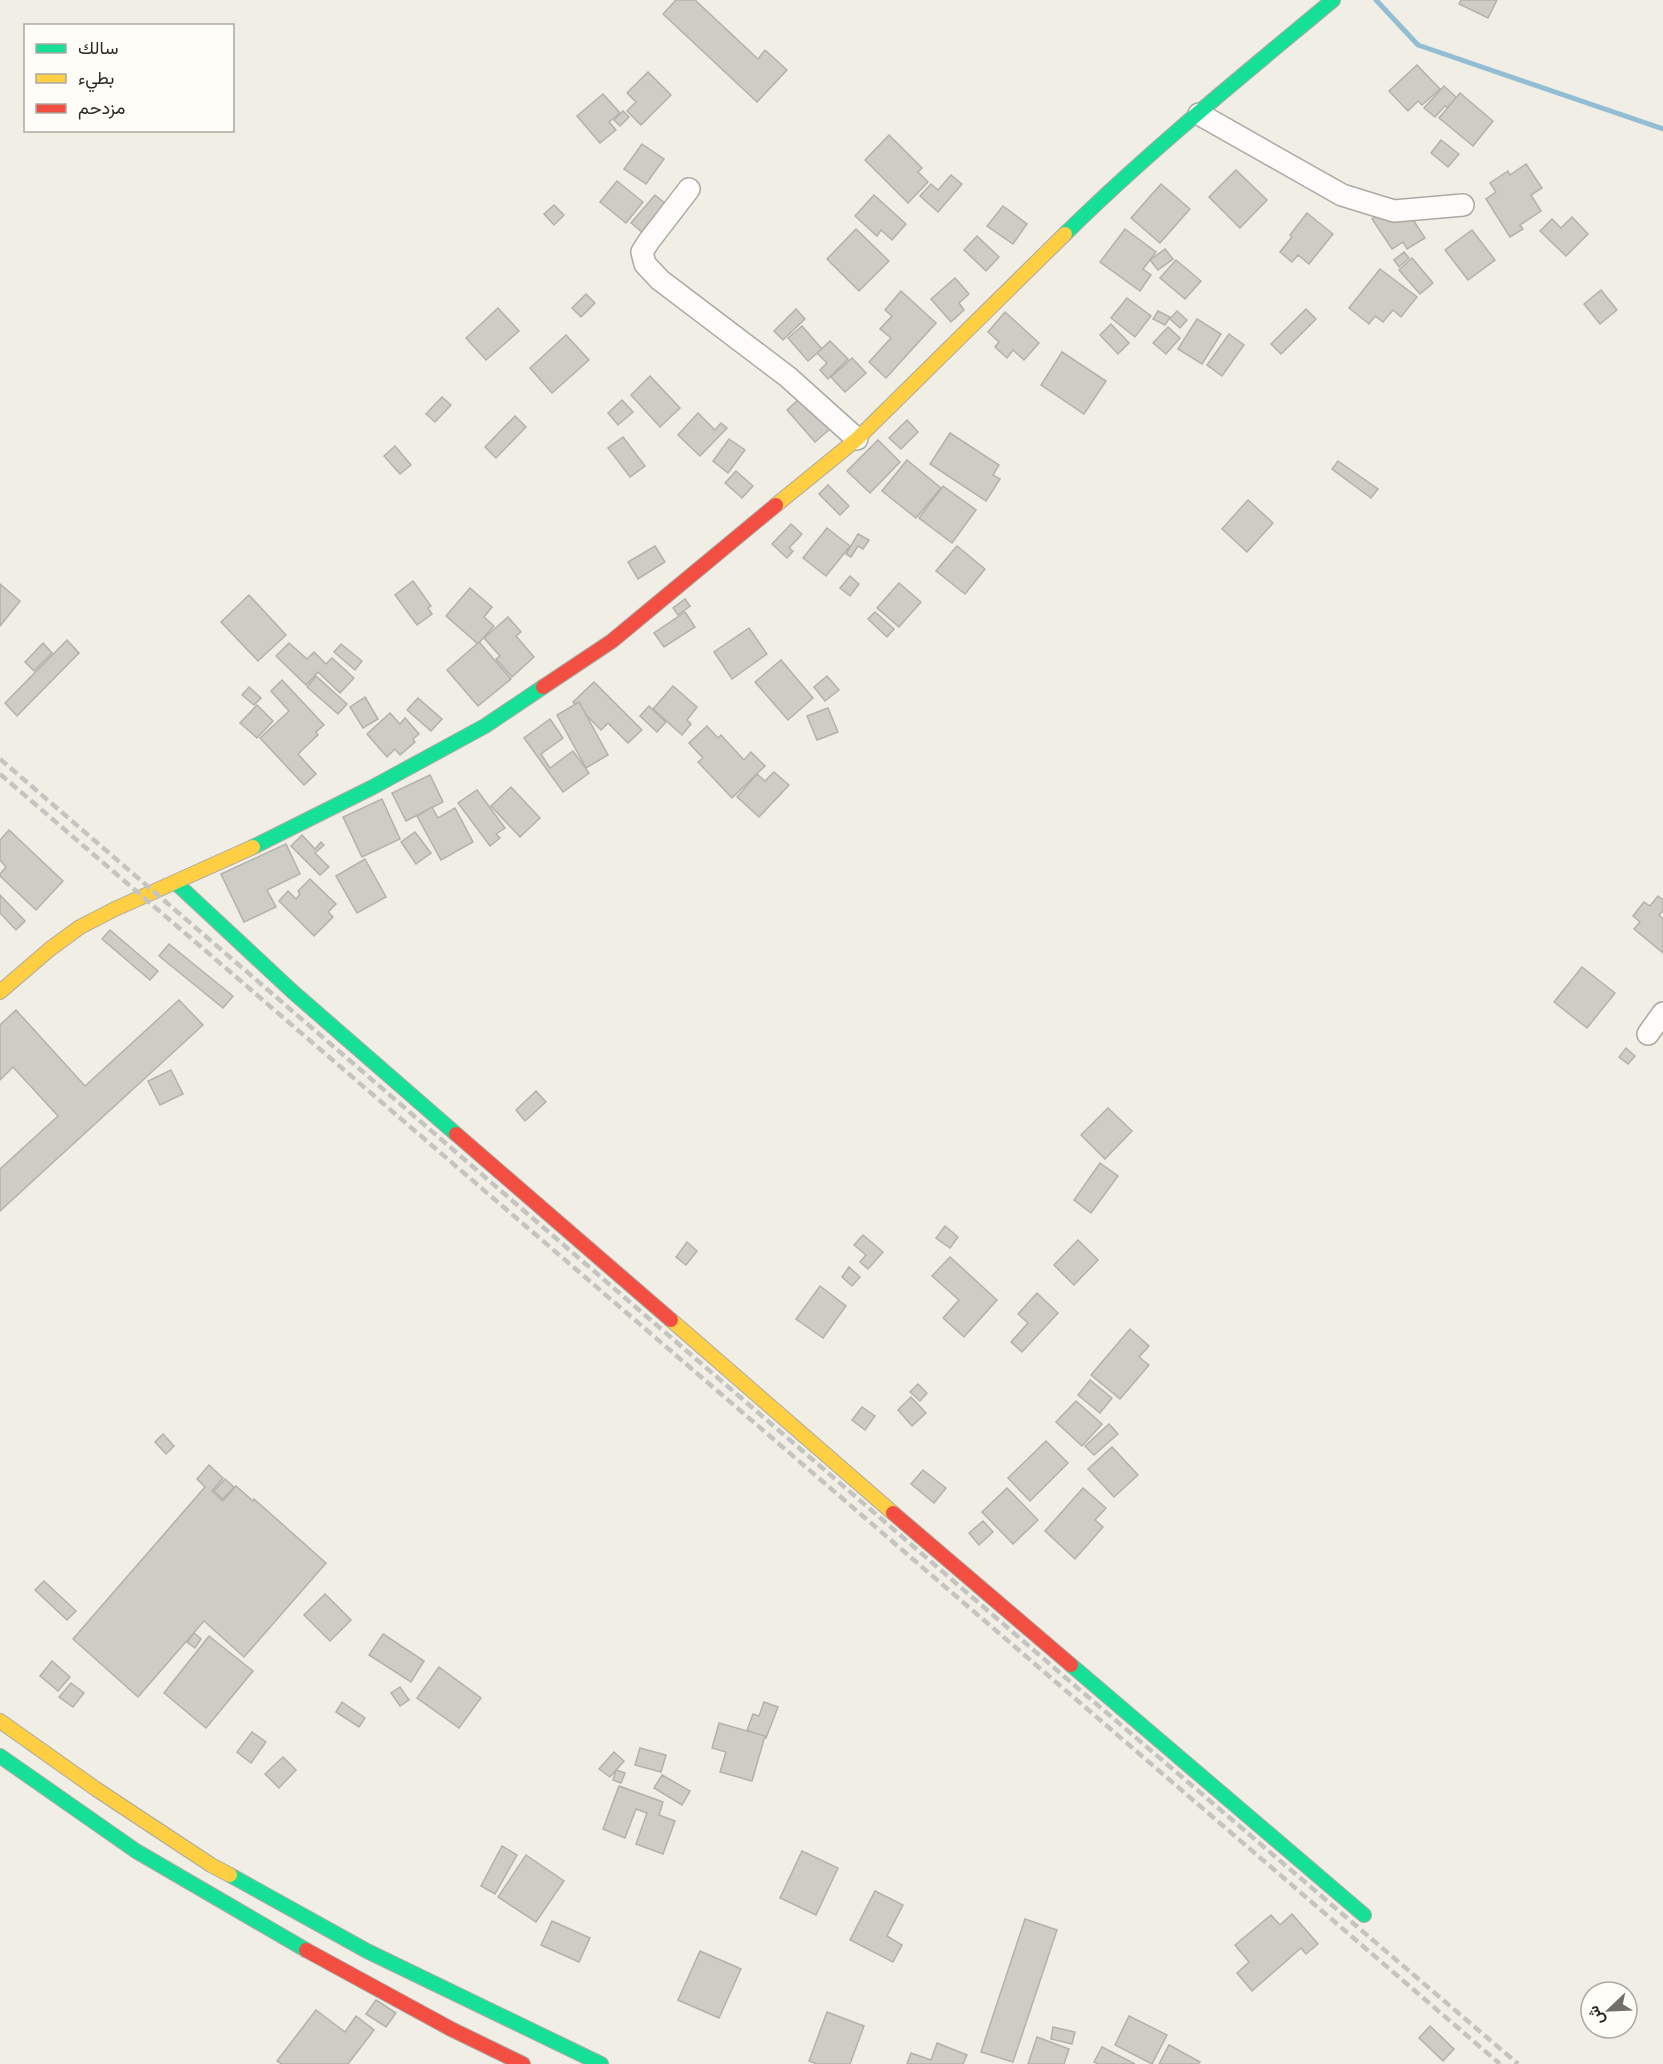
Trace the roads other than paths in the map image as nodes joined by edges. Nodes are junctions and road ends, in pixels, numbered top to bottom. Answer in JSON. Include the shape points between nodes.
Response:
{"nodes":[{"id":1,"x":1333,"y":0,"type":"edge"},
{"id":2,"x":1198,"y":114,"type":"junction"},
{"id":3,"x":689,"y":189,"type":"dead end"},
{"id":4,"x":1463,"y":205,"type":"dead end"},
{"id":5,"x":857,"y":439,"type":"junction"},
{"id":6,"x":176,"y":883,"type":"junction"},
{"id":7,"x":0,"y":993,"type":"edge"},
{"id":8,"x":1663,"y":1012,"type":"edge"},
{"id":9,"x":1648,"y":1034,"type":"dead end"},
{"id":10,"x":0,"y":1720,"type":"edge"},
{"id":11,"x":0,"y":1756,"type":"edge"},
{"id":12,"x":1364,"y":1915,"type":"dead end"},
{"id":13,"x":523,"y":2064,"type":"edge"},
{"id":14,"x":601,"y":2064,"type":"edge"}],
"edges":[{"from":1,"to":2,"type":"main road"},
{"from":2,"to":4,"type":"street","via":[[1342,195],[1394,211]]},
{"from":2,"to":5,"type":"main road","via":[[1094,206]]},
{"from":3,"to":5,"type":"street","via":[[648,241],[642,252],[645,264],[660,280],[788,377]]},
{"from":5,"to":6,"type":"main road","via":[[612,641],[485,726],[322,813]]},
{"from":6,"to":7,"type":"main road","via":[[80,927]]},
{"from":6,"to":12,"type":"main road","via":[[293,993],[755,1395]]},
{"from":8,"to":9,"type":"street"},
{"from":10,"to":14,"type":"main road","via":[[211,1865],[367,1951]]},
{"from":11,"to":13,"type":"main road","via":[[157,1863],[301,1947]]}]}
